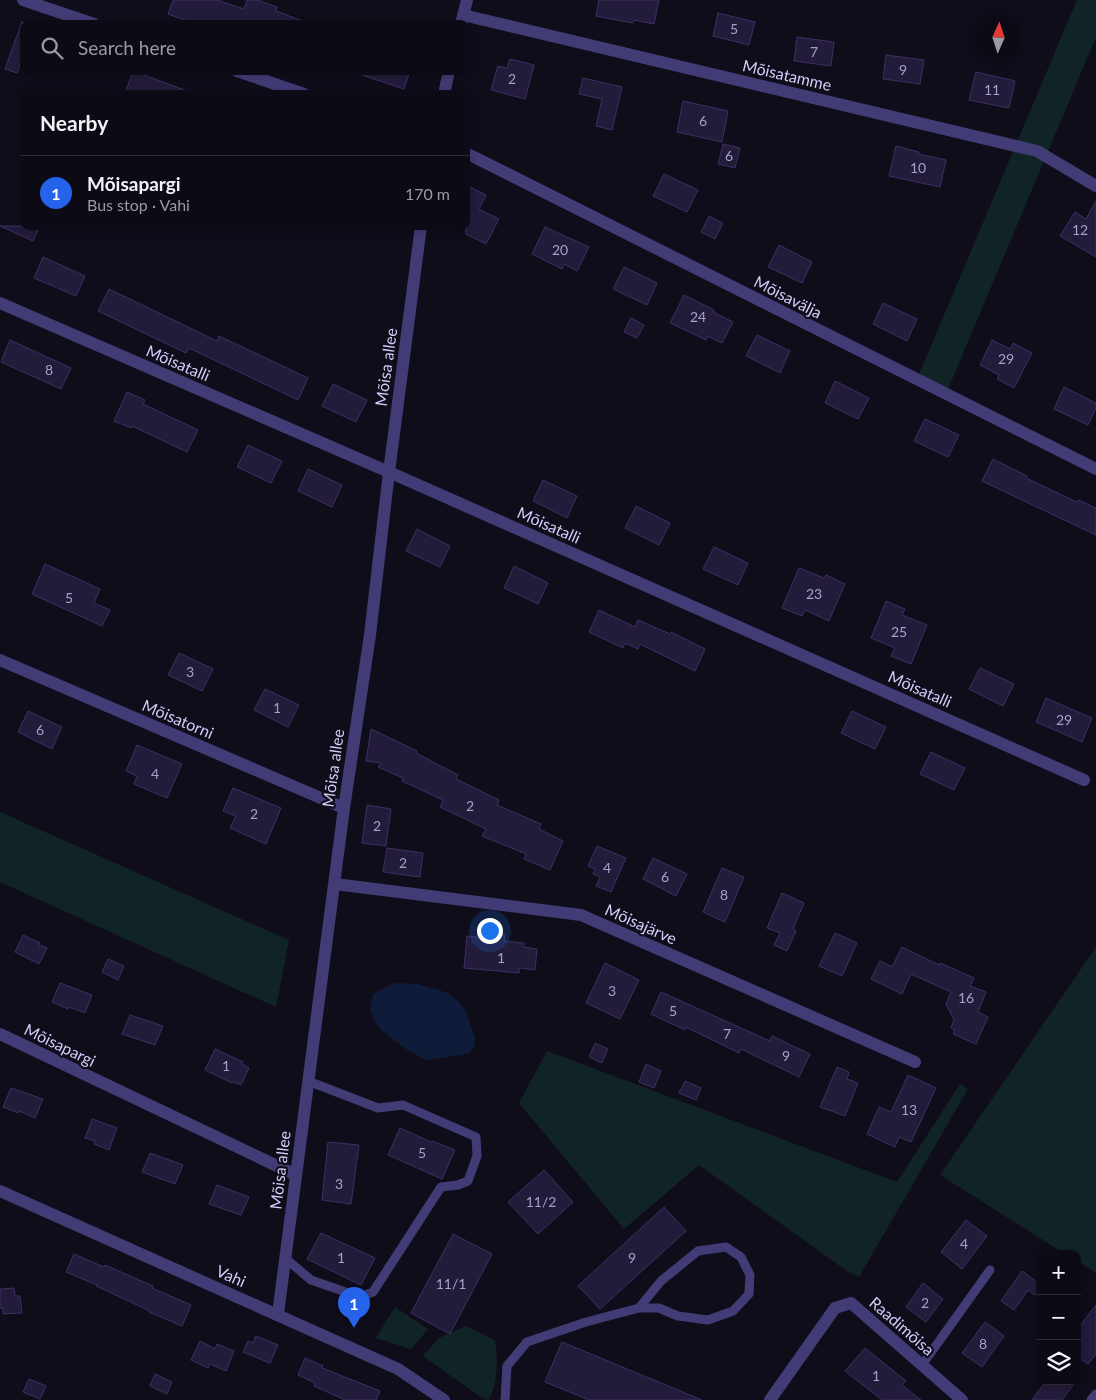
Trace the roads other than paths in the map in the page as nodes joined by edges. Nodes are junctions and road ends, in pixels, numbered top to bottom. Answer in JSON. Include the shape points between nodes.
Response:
{"nodes":[{"id":1,"x":23,"y":0,"type":"edge"},
{"id":2,"x":467,"y":0,"type":"edge"},
{"id":3,"x":462,"y":19,"type":"edge"},
{"id":4,"x":82,"y":20,"type":"edge"},
{"id":5,"x":470,"y":21,"type":"edge"},
{"id":6,"x":249,"y":75,"type":"edge"},
{"id":7,"x":448,"y":75,"type":"edge"},
{"id":8,"x":292,"y":90,"type":"edge"},
{"id":9,"x":445,"y":90,"type":"edge"},
{"id":10,"x":470,"y":155,"type":"edge"},
{"id":11,"x":1096,"y":186,"type":"edge"},
{"id":12,"x":420,"y":230,"type":"edge"},
{"id":13,"x":0,"y":303,"type":"edge"},
{"id":14,"x":1096,"y":469,"type":"edge"},
{"id":15,"x":389,"y":472,"type":"junction"},
{"id":16,"x":0,"y":660,"type":"edge"},
{"id":17,"x":1084,"y":780,"type":"dead end"},
{"id":18,"x":344,"y":808,"type":"junction"},
{"id":19,"x":335,"y":884,"type":"junction"},
{"id":20,"x":0,"y":1034,"type":"edge"},
{"id":21,"x":915,"y":1062,"type":"dead end"},
{"id":22,"x":308,"y":1081,"type":"junction"},
{"id":23,"x":296,"y":1175,"type":"junction"},
{"id":24,"x":0,"y":1192,"type":"edge"},
{"id":25,"x":286,"y":1259,"type":"junction"},
{"id":26,"x":990,"y":1270,"type":"dead end"},
{"id":27,"x":639,"y":1308,"type":"junction"},
{"id":28,"x":278,"y":1314,"type":"junction"},
{"id":29,"x":922,"y":1365,"type":"junction"},
{"id":30,"x":1096,"y":1394,"type":"edge"},
{"id":31,"x":444,"y":1400,"type":"edge"},
{"id":32,"x":505,"y":1400,"type":"edge"},
{"id":33,"x":770,"y":1400,"type":"edge"},
{"id":34,"x":962,"y":1400,"type":"edge"},
{"id":35,"x":1091,"y":1400,"type":"edge"}],
"edges":[{"from":1,"to":4,"type":"street"},
{"from":2,"to":3,"type":"street"},
{"from":5,"to":11,"type":"street","name":"Mõisatamme","via":[[1037,151]]},
{"from":6,"to":8,"type":"street"},
{"from":7,"to":9,"type":"street"},
{"from":10,"to":14,"type":"street","name":"Mõisavälja"},
{"from":12,"to":15,"type":"street","name":"Mõisa allee"},
{"from":13,"to":15,"type":"street","name":"Mõisatalli"},
{"from":15,"to":17,"type":"street","name":"Mõisatalli"},
{"from":15,"to":18,"type":"street","name":"Mõisa allee","via":[[370,635]]},
{"from":16,"to":18,"type":"street","name":"Mõisatorni"},
{"from":18,"to":19,"type":"street","name":"Mõisa allee"},
{"from":19,"to":21,"type":"street","name":"Mõisajärve","via":[[581,915]]},
{"from":19,"to":22,"type":"street","name":"Mõisa allee"},
{"from":20,"to":23,"type":"street","name":"Mõisapargi"},
{"from":22,"to":23,"type":"street","name":"Mõisa allee"},
{"from":22,"to":25,"type":"lane","via":[[378,1108],[403,1105],[476,1137],[477,1156],[468,1181],[441,1187],[372,1292],[360,1297],[311,1280]]},
{"from":23,"to":25,"type":"street","name":"Mõisa allee"},
{"from":24,"to":28,"type":"street","name":"Vahi"},
{"from":25,"to":28,"type":"street","name":"Mõisa allee"},
{"from":26,"to":29,"type":"lane"},
{"from":27,"to":27,"type":"lane","via":[[661,1281],[698,1251],[726,1247],[742,1256],[750,1275],[749,1294],[733,1311],[708,1320],[678,1316],[659,1308]]},
{"from":27,"to":32,"type":"lane","via":[[528,1342],[507,1366]]},
{"from":28,"to":31,"type":"street","name":"Vahi","via":[[398,1369]]},
{"from":29,"to":33,"type":"street","name":"Raadimõisa","via":[[851,1303],[835,1308]]},
{"from":29,"to":34,"type":"street","name":"Raadimõisa"},
{"from":30,"to":35,"type":"lane"}]}
